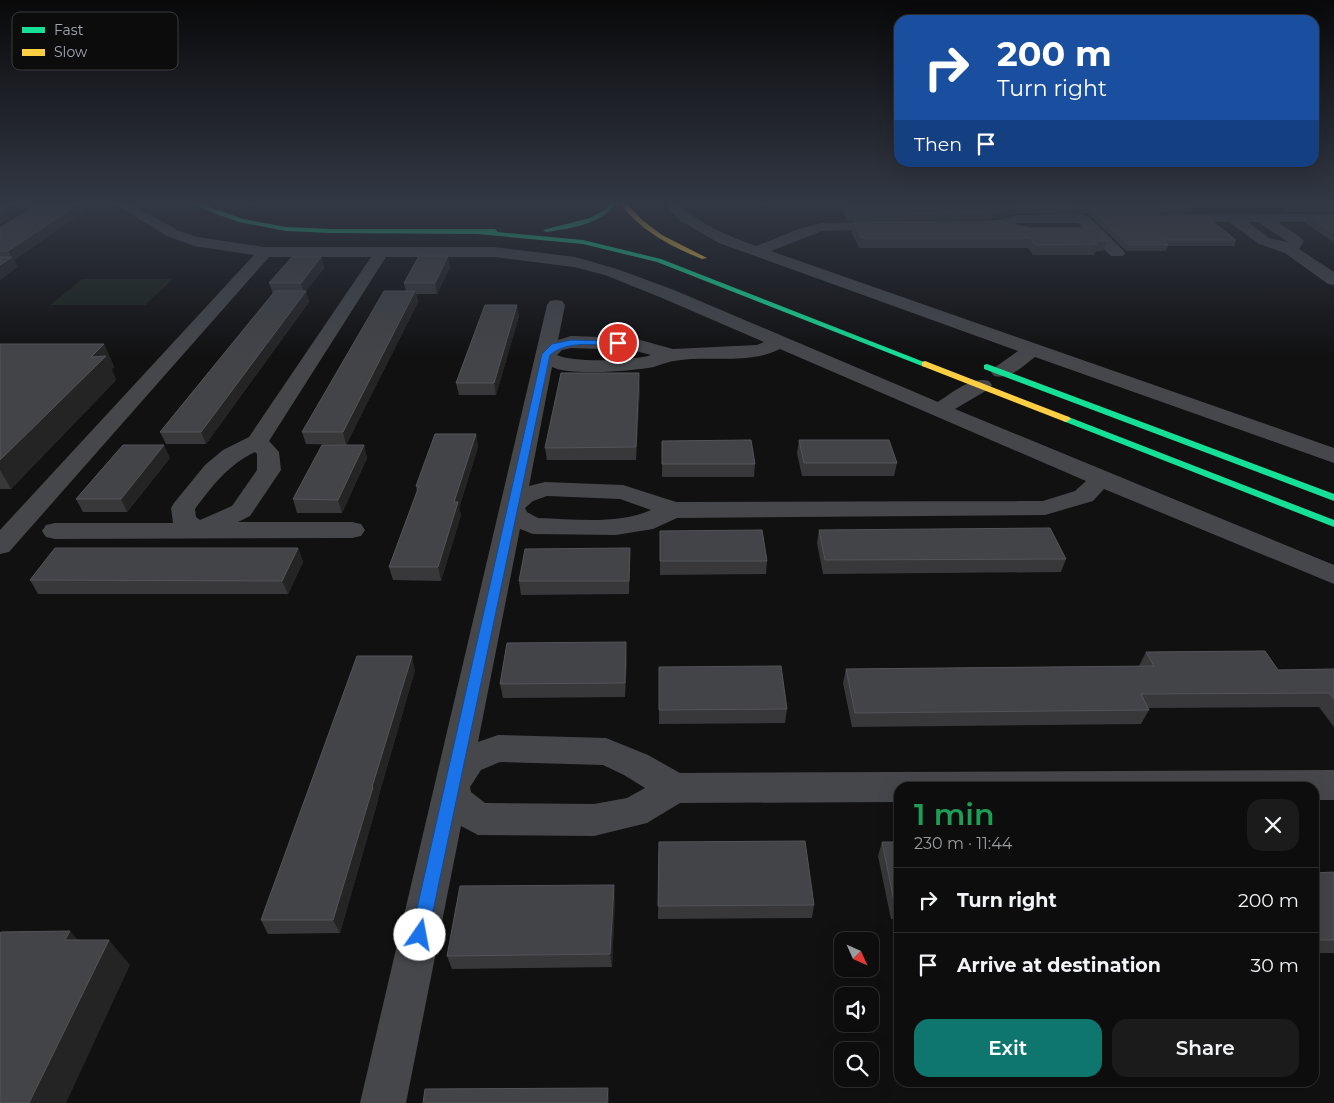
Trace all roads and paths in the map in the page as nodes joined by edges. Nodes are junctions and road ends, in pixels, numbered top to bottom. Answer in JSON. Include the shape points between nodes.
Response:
{"nodes":[{"id":1,"x":263,"y":254,"type":"edge"},
{"id":2,"x":380,"y":254,"type":"edge"},
{"id":3,"x":514,"y":254,"type":"edge"},
{"id":4,"x":635,"y":254,"type":"edge"},
{"id":5,"x":695,"y":254,"type":"edge"},
{"id":6,"x":768,"y":254,"type":"edge"},
{"id":7,"x":1297,"y":254,"type":"edge"},
{"id":8,"x":716,"y":263,"type":"dead end"},
{"id":9,"x":1334,"y":280,"type":"edge"},
{"id":10,"x":556,"y":305,"type":"dead end"},
{"id":11,"x":779,"y":342,"type":"junction"},
{"id":12,"x":1033,"y":349,"type":"junction"},
{"id":13,"x":546,"y":354,"type":"junction"},
{"id":14,"x":973,"y":361,"type":"dead end"},
{"id":15,"x":1000,"y":372,"type":"junction"},
{"id":16,"x":982,"y":385,"type":"junction"},
{"id":17,"x":940,"y":409,"type":"junction"},
{"id":18,"x":257,"y":442,"type":"junction"},
{"id":19,"x":1334,"y":456,"type":"edge"},
{"id":20,"x":1101,"y":479,"type":"junction"},
{"id":21,"x":1334,"y":498,"type":"edge"},
{"id":22,"x":512,"y":507,"type":"junction"},
{"id":23,"x":673,"y":510,"type":"junction"},
{"id":24,"x":1334,"y":524,"type":"edge"},
{"id":25,"x":197,"y":530,"type":"junction"},
{"id":26,"x":352,"y":530,"type":"dead end"},
{"id":27,"x":56,"y":531,"type":"dead end"},
{"id":28,"x":0,"y":546,"type":"edge"},
{"id":29,"x":1334,"y":575,"type":"edge"},
{"id":30,"x":452,"y":785,"type":"junction"},
{"id":31,"x":1319,"y":785,"type":"edge"},
{"id":32,"x":1334,"y":785,"type":"edge"},
{"id":33,"x":894,"y":787,"type":"edge"},
{"id":34,"x":675,"y":788,"type":"junction"},
{"id":35,"x":383,"y":1103,"type":"edge"}],
"edges":[{"from":1,"to":28,"type":"street"},
{"from":2,"to":18,"type":"street"},
{"from":3,"to":11,"type":"street","via":[[575,262],[611,272]]},
{"from":4,"to":16,"type":"main road","via":[[659,260]]},
{"from":5,"to":8,"type":"main road"},
{"from":6,"to":12,"type":"street"},
{"from":7,"to":9,"type":"street"},
{"from":10,"to":13,"type":"street"},
{"from":11,"to":13,"type":"street","via":[[761,351],[672,355],[633,344],[571,342],[555,346]]},
{"from":11,"to":17,"type":"street"},
{"from":12,"to":15,"type":"street"},
{"from":12,"to":19,"type":"street"},
{"from":13,"to":22,"type":"street"},
{"from":14,"to":15,"type":"main road"},
{"from":15,"to":21,"type":"main road"},
{"from":16,"to":17,"type":"street"},
{"from":16,"to":24,"type":"main road"},
{"from":17,"to":20,"type":"street"},
{"from":18,"to":25,"type":"street","via":[[213,470],[182,508],[184,520]]},
{"from":18,"to":25,"type":"street","via":[[268,452],[269,470],[264,478],[241,511]]},
{"from":20,"to":23,"type":"street","via":[[1084,496],[1044,508]]},
{"from":20,"to":29,"type":"street"},
{"from":22,"to":23,"type":"street","via":[[524,496],[544,489],[623,492]]},
{"from":22,"to":23,"type":"street","via":[[516,517],[533,526],[616,527],[644,523]]},
{"from":22,"to":30,"type":"street"},
{"from":25,"to":26,"type":"street"},
{"from":25,"to":27,"type":"street"},
{"from":30,"to":34,"type":"street","via":[[468,760],[498,748],[606,752]]},
{"from":30,"to":34,"type":"street","via":[[455,800],[478,819],[536,820],[594,820],[634,812]]},
{"from":30,"to":35,"type":"street"},
{"from":31,"to":32,"type":"street"},
{"from":33,"to":34,"type":"street"}]}
